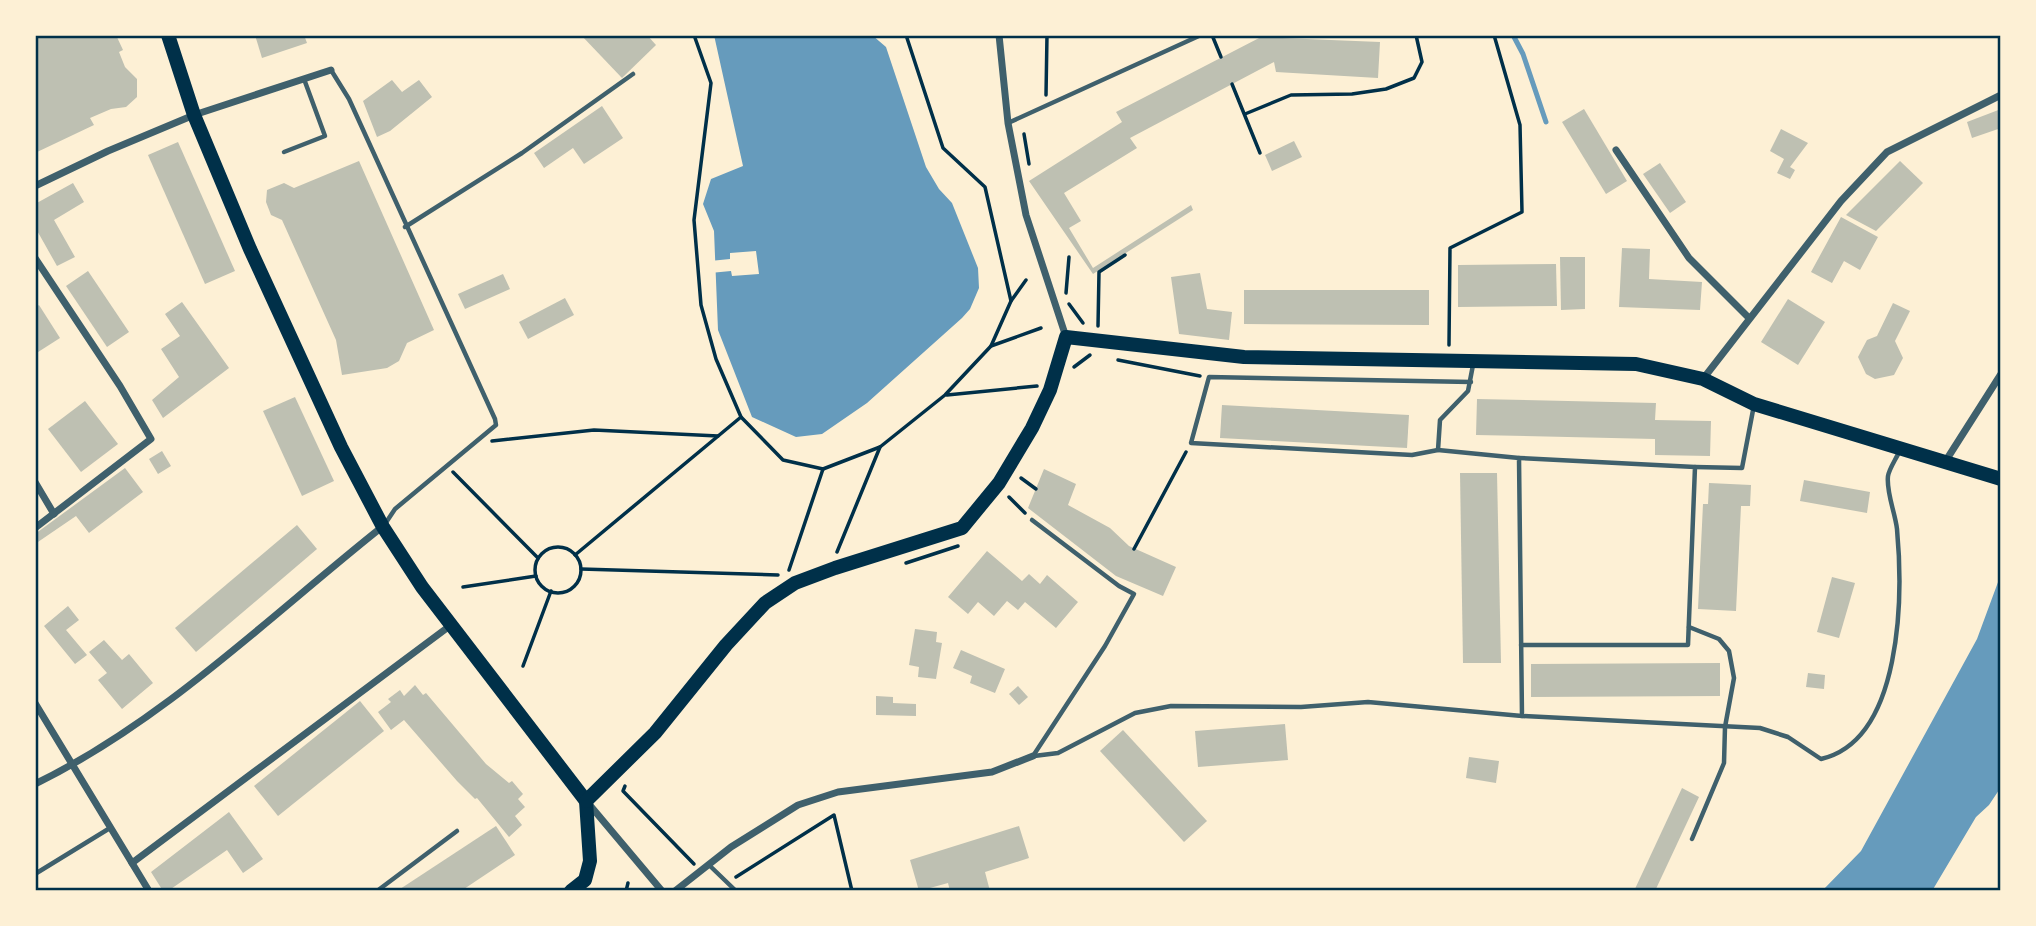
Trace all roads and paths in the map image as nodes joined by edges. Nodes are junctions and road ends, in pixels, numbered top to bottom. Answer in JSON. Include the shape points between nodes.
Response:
{"nodes":[{"id":1,"x":168,"y":35,"type":"edge"},
{"id":2,"x":694,"y":35,"type":"edge"},
{"id":3,"x":906,"y":35,"type":"edge"},
{"id":4,"x":999,"y":35,"type":"edge"},
{"id":5,"x":1048,"y":35,"type":"edge"},
{"id":6,"x":1201,"y":35,"type":"edge"},
{"id":7,"x":1212,"y":35,"type":"edge"},
{"id":8,"x":1416,"y":35,"type":"edge"},
{"id":9,"x":1494,"y":35,"type":"edge"},
{"id":10,"x":1222,"y":57,"type":"dead end"},
{"id":11,"x":331,"y":70,"type":"joint"},
{"id":12,"x":633,"y":74,"type":"dead end"},
{"id":13,"x":304,"y":79,"type":"junction"},
{"id":14,"x":1232,"y":84,"type":"dead end"},
{"id":15,"x":2001,"y":95,"type":"edge"},
{"id":16,"x":1046,"y":108,"type":"junction"},
{"id":17,"x":1245,"y":114,"type":"junction"},
{"id":18,"x":194,"y":115,"type":"junction"},
{"id":19,"x":1021,"y":118,"type":"junction"},
{"id":20,"x":1009,"y":123,"type":"junction"},
{"id":21,"x":1616,"y":150,"type":"dead end"},
{"id":22,"x":284,"y":152,"type":"dead end"},
{"id":23,"x":1260,"y":153,"type":"dead end"},
{"id":24,"x":1027,"y":174,"type":"dead end"},
{"id":25,"x":35,"y":186,"type":"edge"},
{"id":26,"x":405,"y":227,"type":"junction"},
{"id":27,"x":1125,"y":255,"type":"dead end"},
{"id":28,"x":35,"y":257,"type":"edge"},
{"id":29,"x":1069,"y":257,"type":"dead end"},
{"id":30,"x":1026,"y":280,"type":"dead end"},
{"id":31,"x":1060,"y":288,"type":"dead end"},
{"id":32,"x":1065,"y":298,"type":"junction"},
{"id":33,"x":1012,"y":301,"type":"junction"},
{"id":34,"x":1749,"y":318,"type":"junction"},
{"id":35,"x":1041,"y":328,"type":"dead end"},
{"id":36,"x":1098,"y":328,"type":"junction"},
{"id":37,"x":1108,"y":330,"type":"dead end"},
{"id":38,"x":1066,"y":337,"type":"junction"},
{"id":39,"x":1436,"y":344,"type":"dead end"},
{"id":40,"x":1449,"y":344,"type":"junction"},
{"id":41,"x":990,"y":346,"type":"junction"},
{"id":42,"x":1089,"y":354,"type":"dead end"},
{"id":43,"x":1113,"y":359,"type":"dead end"},
{"id":44,"x":1449,"y":360,"type":"junction"},
{"id":45,"x":1474,"y":360,"type":"junction"},
{"id":46,"x":1070,"y":370,"type":"dead end"},
{"id":47,"x":2001,"y":374,"type":"edge"},
{"id":48,"x":1209,"y":377,"type":"junction"},
{"id":49,"x":1703,"y":379,"type":"junction"},
{"id":50,"x":1471,"y":382,"type":"junction"},
{"id":51,"x":1038,"y":386,"type":"dead end"},
{"id":52,"x":945,"y":395,"type":"junction"},
{"id":53,"x":1754,"y":404,"type":"junction"},
{"id":54,"x":741,"y":417,"type":"junction"},
{"id":55,"x":718,"y":436,"type":"junction"},
{"id":56,"x":473,"y":443,"type":"junction"},
{"id":57,"x":1191,"y":443,"type":"junction"},
{"id":58,"x":880,"y":447,"type":"junction"},
{"id":59,"x":1900,"y":449,"type":"junction"},
{"id":60,"x":1438,"y":450,"type":"junction"},
{"id":61,"x":1519,"y":458,"type":"junction"},
{"id":62,"x":1945,"y":461,"type":"junction"},
{"id":63,"x":446,"y":465,"type":"junction"},
{"id":64,"x":1695,"y":467,"type":"junction"},
{"id":65,"x":823,"y":469,"type":"junction"},
{"id":66,"x":1025,"y":470,"type":"dead end"},
{"id":67,"x":1021,"y":478,"type":"junction"},
{"id":68,"x":1996,"y":478,"type":"edge"},
{"id":69,"x":35,"y":482,"type":"edge"},
{"id":70,"x":1036,"y":489,"type":"dead end"},
{"id":71,"x":1009,"y":497,"type":"junction"},
{"id":72,"x":1000,"y":507,"type":"dead end"},
{"id":73,"x":54,"y":514,"type":"junction"},
{"id":74,"x":1032,"y":520,"type":"joint"},
{"id":75,"x":383,"y":527,"type":"junction"},
{"id":76,"x":35,"y":528,"type":"edge"},
{"id":77,"x":964,"y":542,"type":"dead end"},
{"id":78,"x":1134,"y":549,"type":"dead end"},
{"id":79,"x":575,"y":555,"type":"junction"},
{"id":80,"x":836,"y":555,"type":"dead end"},
{"id":81,"x":538,"y":558,"type":"junction"},
{"id":82,"x":902,"y":564,"type":"dead end"},
{"id":83,"x":581,"y":569,"type":"junction"},
{"id":84,"x":536,"y":576,"type":"junction"},
{"id":85,"x":463,"y":587,"type":"dead end"},
{"id":86,"x":551,"y":591,"type":"junction"},
{"id":87,"x":453,"y":624,"type":"junction"},
{"id":88,"x":1689,"y":628,"type":"junction"},
{"id":89,"x":1521,"y":645,"type":"junction"},
{"id":90,"x":523,"y":666,"type":"dead end"},
{"id":91,"x":35,"y":703,"type":"edge"},
{"id":92,"x":1522,"y":716,"type":"junction"},
{"id":93,"x":1725,"y":727,"type":"junction"},
{"id":94,"x":1033,"y":756,"type":"junction"},
{"id":95,"x":72,"y":766,"type":"junction"},
{"id":96,"x":631,"y":776,"type":"dead end"},
{"id":97,"x":35,"y":785,"type":"edge"},
{"id":98,"x":586,"y":801,"type":"junction"},
{"id":99,"x":111,"y":827,"type":"junction"},
{"id":100,"x":457,"y":831,"type":"dead end"},
{"id":101,"x":1692,"y":839,"type":"dead end"},
{"id":102,"x":132,"y":863,"type":"junction"},
{"id":103,"x":708,"y":865,"type":"junction"},
{"id":104,"x":701,"y":871,"type":"junction"},
{"id":105,"x":35,"y":874,"type":"edge"},
{"id":106,"x":628,"y":883,"type":"dead end"},
{"id":107,"x":727,"y":883,"type":"junction"},
{"id":108,"x":149,"y":891,"type":"edge"},
{"id":109,"x":377,"y":891,"type":"edge"},
{"id":110,"x":571,"y":891,"type":"edge"},
{"id":111,"x":626,"y":891,"type":"edge"},
{"id":112,"x":662,"y":891,"type":"edge"},
{"id":113,"x":675,"y":891,"type":"edge"},
{"id":114,"x":736,"y":891,"type":"edge"},
{"id":115,"x":852,"y":891,"type":"edge"}],
"edges":[{"from":1,"to":18,"type":"main road"},
{"from":2,"to":54,"type":"path","via":[[711,83],[694,220],[701,305],[716,359]]},
{"from":3,"to":33,"type":"path","via":[[943,148],[985,187]]},
{"from":4,"to":20,"type":"street"},
{"from":5,"to":16,"type":"path"},
{"from":6,"to":16,"type":"lane"},
{"from":7,"to":10,"type":"path"},
{"from":8,"to":17,"type":"path","via":[[1422,62],[1414,78],[1386,89],[1352,94],[1291,95]]},
{"from":9,"to":40,"type":"path","via":[[1520,125],[1522,212],[1450,248]]},
{"from":11,"to":13,"type":"street"},
{"from":11,"to":26,"type":"lane","via":[[349,99]]},
{"from":12,"to":26,"type":"lane","via":[[522,153]]},
{"from":13,"to":18,"type":"street"},
{"from":13,"to":22,"type":"lane","via":[[326,136]]},
{"from":14,"to":17,"type":"path"},
{"from":15,"to":34,"type":"street","via":[[1888,152],[1840,201]]},
{"from":16,"to":19,"type":"lane"},
{"from":17,"to":23,"type":"path"},
{"from":18,"to":25,"type":"street"},
{"from":18,"to":75,"type":"main road","via":[[335,435]]},
{"from":19,"to":20,"type":"lane"},
{"from":19,"to":24,"type":"path","via":[[1030,160]]},
{"from":20,"to":38,"type":"street","via":[[1026,215]]},
{"from":21,"to":34,"type":"street","via":[[1689,258]]},
{"from":26,"to":56,"type":"lane","via":[[495,419],[496,425]]},
{"from":27,"to":36,"type":"path","via":[[1099,272]]},
{"from":28,"to":73,"type":"street","via":[[151,439]]},
{"from":29,"to":32,"type":"path"},
{"from":30,"to":33,"type":"path"},
{"from":31,"to":32,"type":"path"},
{"from":32,"to":36,"type":"path","via":[[1083,324]]},
{"from":33,"to":41,"type":"path"},
{"from":34,"to":49,"type":"street"},
{"from":35,"to":41,"type":"path"},
{"from":36,"to":37,"type":"path"},
{"from":38,"to":44,"type":"main road","via":[[1244,356]]},
{"from":38,"to":98,"type":"main road","via":[[1032,428],[999,483],[962,528],[795,583],[765,603],[655,733]]},
{"from":39,"to":40,"type":"path"},
{"from":40,"to":44,"type":"path"},
{"from":41,"to":52,"type":"path"},
{"from":42,"to":46,"type":"path"},
{"from":43,"to":48,"type":"path"},
{"from":44,"to":45,"type":"main road"},
{"from":45,"to":49,"type":"main road","via":[[1636,364]]},
{"from":45,"to":50,"type":"lane"},
{"from":47,"to":62,"type":"street"},
{"from":48,"to":50,"type":"lane"},
{"from":48,"to":57,"type":"lane"},
{"from":49,"to":53,"type":"main road"},
{"from":50,"to":60,"type":"lane","via":[[1440,420]]},
{"from":51,"to":52,"type":"path"},
{"from":52,"to":58,"type":"path"},
{"from":53,"to":59,"type":"main road"},
{"from":53,"to":64,"type":"lane","via":[[1742,468]]},
{"from":54,"to":55,"type":"path"},
{"from":54,"to":65,"type":"path","via":[[783,460]]},
{"from":55,"to":56,"type":"path","via":[[594,430]]},
{"from":55,"to":79,"type":"path"},
{"from":56,"to":63,"type":"lane"},
{"from":57,"to":60,"type":"lane","via":[[1412,455]]},
{"from":57,"to":78,"type":"path"},
{"from":58,"to":65,"type":"path"},
{"from":58,"to":80,"type":"path"},
{"from":59,"to":62,"type":"main road"},
{"from":59,"to":93,"type":"lane","via":[[1888,475],[1900,605],[1885,686],[1870,723],[1840,755],[1821,759],[1788,737],[1760,728]]},
{"from":60,"to":61,"type":"lane"},
{"from":61,"to":64,"type":"lane"},
{"from":61,"to":89,"type":"lane"},
{"from":62,"to":68,"type":"main road"},
{"from":63,"to":75,"type":"lane","via":[[395,509]]},
{"from":63,"to":81,"type":"path"},
{"from":64,"to":88,"type":"lane"},
{"from":65,"to":83,"type":"path","via":[[787,575]]},
{"from":66,"to":67,"type":"path"},
{"from":67,"to":70,"type":"path"},
{"from":67,"to":71,"type":"path"},
{"from":69,"to":73,"type":"street"},
{"from":71,"to":72,"type":"path"},
{"from":71,"to":74,"type":"path"},
{"from":73,"to":76,"type":"street"},
{"from":74,"to":94,"type":"lane","via":[[1134,594]]},
{"from":75,"to":87,"type":"main road"},
{"from":75,"to":95,"type":"street","via":[[197,678]]},
{"from":77,"to":82,"type":"path","via":[[953,550]]},
{"from":79,"to":81,"type":"path","via":[[556,547]]},
{"from":79,"to":83,"type":"path"},
{"from":81,"to":84,"type":"path"},
{"from":83,"to":86,"type":"path","via":[[570,589]]},
{"from":84,"to":85,"type":"path"},
{"from":84,"to":86,"type":"path"},
{"from":86,"to":90,"type":"path"},
{"from":87,"to":98,"type":"main road"},
{"from":87,"to":102,"type":"street"},
{"from":88,"to":89,"type":"lane","via":[[1688,645]]},
{"from":88,"to":93,"type":"lane","via":[[1719,639],[1729,651],[1734,678]]},
{"from":89,"to":92,"type":"lane"},
{"from":91,"to":95,"type":"street"},
{"from":92,"to":93,"type":"lane"},
{"from":92,"to":94,"type":"lane","via":[[1368,702],[1301,707],[1171,706],[1135,713],[1058,753]]},
{"from":93,"to":101,"type":"lane","via":[[1724,763]]},
{"from":94,"to":103,"type":"street","via":[[992,772],[838,792],[798,804]]},
{"from":95,"to":97,"type":"street"},
{"from":95,"to":99,"type":"street"},
{"from":96,"to":104,"type":"path","via":[[623,791]]},
{"from":98,"to":110,"type":"main road","via":[[590,861],[585,880]]},
{"from":98,"to":112,"type":"street"},
{"from":99,"to":102,"type":"street"},
{"from":99,"to":105,"type":"lane"},
{"from":100,"to":109,"type":"lane"},
{"from":102,"to":108,"type":"street"},
{"from":103,"to":104,"type":"street"},
{"from":103,"to":107,"type":"lane"},
{"from":104,"to":113,"type":"street"},
{"from":106,"to":111,"type":"path"},
{"from":107,"to":114,"type":"lane"},
{"from":107,"to":115,"type":"path","via":[[834,816]]}]}
